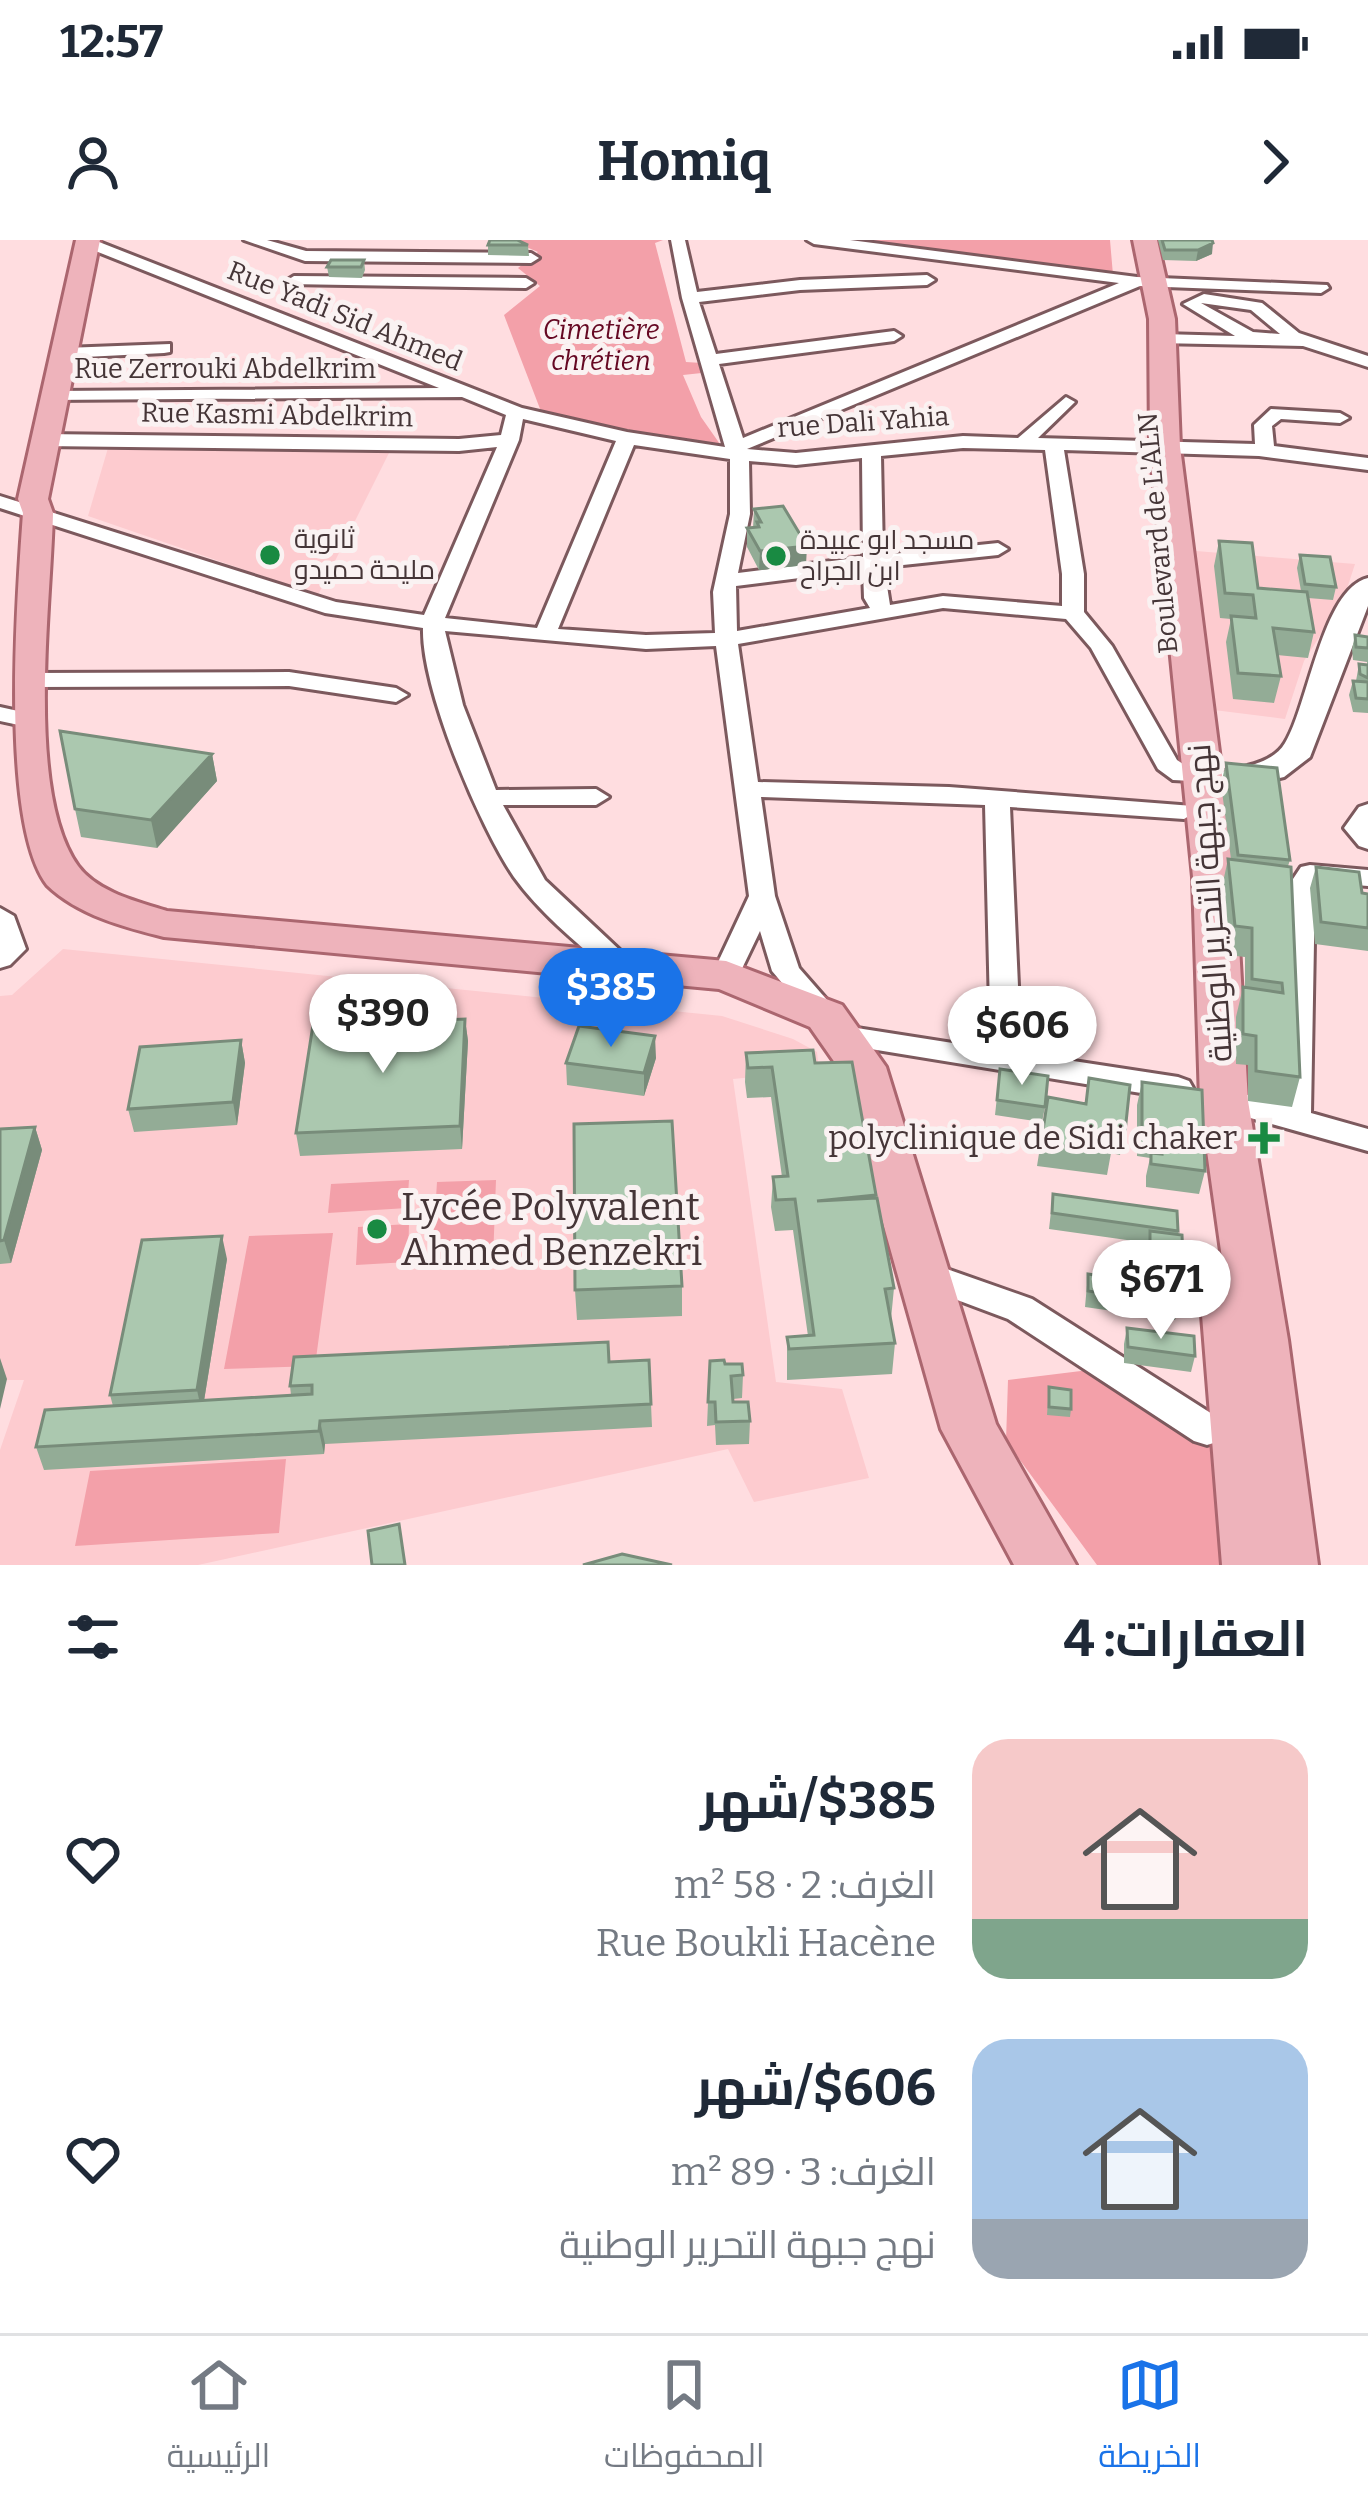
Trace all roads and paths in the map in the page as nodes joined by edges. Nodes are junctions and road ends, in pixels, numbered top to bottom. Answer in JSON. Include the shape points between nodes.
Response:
{"nodes":[{"id":1,"x":251,"y":240,"type":"edge"},
{"id":2,"x":678,"y":240,"type":"edge"},
{"id":3,"x":814,"y":240,"type":"edge"},
{"id":4,"x":1128,"y":240,"type":"edge"},
{"id":5,"x":88,"y":242,"type":"edge"},
{"id":6,"x":308,"y":248,"type":"edge"},
{"id":7,"x":448,"y":248,"type":"edge"},
{"id":8,"x":531,"y":258,"type":"edge"},
{"id":9,"x":1155,"y":278,"type":"edge"},
{"id":10,"x":927,"y":280,"type":"dead end"},
{"id":11,"x":294,"y":281,"type":"junction"},
{"id":12,"x":448,"y":281,"type":"junction"},
{"id":13,"x":526,"y":283,"type":"dead end"},
{"id":14,"x":1321,"y":288,"type":"dead end"},
{"id":15,"x":691,"y":298,"type":"junction"},
{"id":16,"x":274,"y":304,"type":"dead end"},
{"id":17,"x":438,"y":307,"type":"dead end"},
{"id":18,"x":894,"y":336,"type":"dead end"},
{"id":19,"x":1162,"y":339,"type":"junction"},
{"id":20,"x":1241,"y":341,"type":"dead end"},
{"id":21,"x":1304,"y":341,"type":"junction"},
{"id":22,"x":164,"y":348,"type":"dead end"},
{"id":23,"x":65,"y":352,"type":"junction"},
{"id":24,"x":712,"y":360,"type":"junction"},
{"id":25,"x":1368,"y":362,"type":"edge"},
{"id":26,"x":467,"y":393,"type":"junction"},
{"id":27,"x":54,"y":396,"type":"junction"},
{"id":28,"x":1066,"y":402,"type":"dead end"},
{"id":29,"x":516,"y":412,"type":"junction"},
{"id":30,"x":1340,"y":418,"type":"dead end"},
{"id":31,"x":627,"y":438,"type":"junction"},
{"id":32,"x":43,"y":440,"type":"junction"},
{"id":33,"x":510,"y":440,"type":"junction"},
{"id":34,"x":1023,"y":443,"type":"junction"},
{"id":35,"x":1054,"y":445,"type":"junction"},
{"id":36,"x":1155,"y":448,"type":"junction"},
{"id":37,"x":871,"y":449,"type":"junction"},
{"id":38,"x":1265,"y":451,"type":"junction"},
{"id":39,"x":737,"y":452,"type":"junction"},
{"id":40,"x":1368,"y":464,"type":"edge"},
{"id":41,"x":19,"y":508,"type":"edge"},
{"id":42,"x":998,"y":549,"type":"dead end"},
{"id":43,"x":872,"y":562,"type":"junction"},
{"id":44,"x":728,"y":581,"type":"junction"},
{"id":45,"x":1368,"y":586,"type":"edge"},
{"id":46,"x":884,"y":610,"type":"junction"},
{"id":47,"x":1073,"y":613,"type":"junction"},
{"id":48,"x":432,"y":621,"type":"junction"},
{"id":49,"x":545,"y":634,"type":"junction"},
{"id":50,"x":727,"y":639,"type":"junction"},
{"id":51,"x":18,"y":693,"type":"edge"},
{"id":52,"x":396,"y":695,"type":"dead end"},
{"id":53,"x":1190,"y":775,"type":"junction"},
{"id":54,"x":747,"y":789,"type":"junction"},
{"id":55,"x":596,"y":797,"type":"dead end"},
{"id":56,"x":485,"y":798,"type":"junction"},
{"id":57,"x":998,"y":798,"type":"junction"},
{"id":58,"x":1368,"y":812,"type":"edge"},
{"id":59,"x":1368,"y":841,"type":"edge"},
{"id":60,"x":1368,"y":878,"type":"edge"},
{"id":61,"x":1245,"y":880,"type":"junction"},
{"id":62,"x":1303,"y":885,"type":"junction"},
{"id":63,"x":762,"y":896,"type":"junction"},
{"id":64,"x":0,"y":916,"type":"edge"},
{"id":65,"x":6,"y":954,"type":"edge"},
{"id":66,"x":616,"y":962,"type":"junction"},
{"id":67,"x":726,"y":975,"type":"junction"},
{"id":68,"x":835,"y":1026,"type":"junction"},
{"id":69,"x":1006,"y":1060,"type":"junction"},
{"id":70,"x":1216,"y":1097,"type":"junction"},
{"id":71,"x":1295,"y":1117,"type":"junction"},
{"id":72,"x":1366,"y":1137,"type":"edge"},
{"id":73,"x":924,"y":1274,"type":"junction"},
{"id":74,"x":1208,"y":1430,"type":"dead end"},
{"id":75,"x":1046,"y":1565,"type":"edge"},
{"id":76,"x":1252,"y":1565,"type":"edge"},
{"id":77,"x":1288,"y":1565,"type":"edge"}],
"edges":[{"from":1,"to":6,"type":"street"},
{"from":2,"to":15,"type":"street"},
{"from":3,"to":9,"type":"street","via":[[1077,277]]},
{"from":4,"to":9,"type":"main road","name":"Boulevard de L'ALN"},
{"from":5,"to":23,"type":"main road"},
{"from":5,"to":26,"type":"street","name":"Rue Yadi Sid Ahmed"},
{"from":6,"to":7,"type":"street"},
{"from":6,"to":11,"type":"street"},
{"from":7,"to":8,"type":"street"},
{"from":7,"to":12,"type":"street"},
{"from":9,"to":14,"type":"street"},
{"from":9,"to":19,"type":"main road","name":"نهج جبهة التحرير الوطنية"},
{"from":9,"to":21,"type":"street","via":[[1256,306]]},
{"from":9,"to":21,"type":"street","via":[[1249,338]]},
{"from":9,"to":36,"type":"main road","name":"Boulevard de L'ALN","via":[[1145,349]]},
{"from":9,"to":39,"type":"street"},
{"from":10,"to":15,"type":"street"},
{"from":11,"to":12,"type":"street"},
{"from":11,"to":16,"type":"street"},
{"from":12,"to":13,"type":"street"},
{"from":12,"to":17,"type":"street"},
{"from":15,"to":24,"type":"street"},
{"from":18,"to":24,"type":"street"},
{"from":19,"to":20,"type":"street"},
{"from":19,"to":36,"type":"main road","name":"نهج جبهة التحرير الوطنية"},
{"from":21,"to":25,"type":"street"},
{"from":22,"to":23,"type":"street"},
{"from":23,"to":27,"type":"main road"},
{"from":24,"to":39,"type":"street"},
{"from":26,"to":27,"type":"street","name":"Rue Zerrouki Abdelkrim"},
{"from":26,"to":29,"type":"street","name":"Rue Yadi Sid Ahmed"},
{"from":27,"to":32,"type":"main road"},
{"from":28,"to":34,"type":"street"},
{"from":29,"to":31,"type":"street","name":"rue Dali Yahia"},
{"from":29,"to":33,"type":"street"},
{"from":30,"to":38,"type":"street","via":[[1277,413],[1262,424]]},
{"from":31,"to":39,"type":"street","name":"rue Dali Yahia"},
{"from":31,"to":49,"type":"street"},
{"from":32,"to":33,"type":"street","name":"Rue Kasmi Abdelkrim"},
{"from":32,"to":41,"type":"main road","via":[[33,499]]},
{"from":33,"to":48,"type":"street"},
{"from":34,"to":35,"type":"street","name":"rue Dali Yahia"},
{"from":34,"to":37,"type":"street","name":"rue Dali Yahia"},
{"from":35,"to":36,"type":"street","name":"rue Dali Yahia"},
{"from":35,"to":47,"type":"street"},
{"from":36,"to":38,"type":"street","name":"rue Dali Yahia"},
{"from":36,"to":53,"type":"main road","name":"نهج جبهة التحرير الوطنية"},
{"from":37,"to":39,"type":"street","name":"rue Dali Yahia","via":[[796,459]]},
{"from":37,"to":43,"type":"street"},
{"from":38,"to":40,"type":"street","name":"rue Dali Yahia"},
{"from":39,"to":44,"type":"street","via":[[740,514]]},
{"from":41,"to":48,"type":"street","via":[[333,608]]},
{"from":41,"to":51,"type":"main road"},
{"from":42,"to":43,"type":"street"},
{"from":43,"to":44,"type":"street"},
{"from":43,"to":46,"type":"street"},
{"from":44,"to":50,"type":"street"},
{"from":45,"to":53,"type":"main road","via":[[1329,661],[1299,750],[1247,779]]},
{"from":46,"to":47,"type":"street","via":[[943,602]]},
{"from":46,"to":50,"type":"street"},
{"from":47,"to":53,"type":"street","via":[[1101,646],[1167,764]]},
{"from":48,"to":49,"type":"street"},
{"from":48,"to":56,"type":"street"},
{"from":49,"to":50,"type":"street"},
{"from":50,"to":54,"type":"street"},
{"from":51,"to":52,"type":"street","via":[[290,679]]},
{"from":51,"to":66,"type":"main road","via":[[38,822],[62,876],[106,906],[230,933]]},
{"from":53,"to":57,"type":"street"},
{"from":53,"to":61,"type":"main road","name":"نهج جبهة التحرير الوطنية"},
{"from":53,"to":70,"type":"main road","name":"نهج جبهة التحرير الوطنية"},
{"from":54,"to":57,"type":"street"},
{"from":54,"to":63,"type":"street"},
{"from":55,"to":56,"type":"street"},
{"from":56,"to":66,"type":"street","via":[[521,868]]},
{"from":57,"to":69,"type":"street"},
{"from":58,"to":59,"type":"street","via":[[1357,828]]},
{"from":60,"to":62,"type":"street","via":[[1310,873]]},
{"from":61,"to":62,"type":"street"},
{"from":61,"to":70,"type":"main road","name":"نهج جبهة التحرير الوطنية"},
{"from":62,"to":71,"type":"street"},
{"from":63,"to":67,"type":"street"},
{"from":63,"to":68,"type":"street","via":[[786,971]]},
{"from":64,"to":65,"type":"street"},
{"from":66,"to":67,"type":"main road"},
{"from":67,"to":68,"type":"main road"},
{"from":68,"to":69,"type":"street"},
{"from":68,"to":73,"type":"main road","via":[[863,1067]]},
{"from":69,"to":70,"type":"street"},
{"from":70,"to":71,"type":"street"},
{"from":70,"to":76,"type":"main road","name":"نهج جبهة التحرير الوطنية"},
{"from":70,"to":77,"type":"main road","name":"نهج جبهة التحرير الوطنية","via":[[1261,1340]]},
{"from":71,"to":72,"type":"street"},
{"from":73,"to":74,"type":"street","via":[[1020,1309]]},
{"from":73,"to":75,"type":"main road","via":[[969,1429]]}]}
